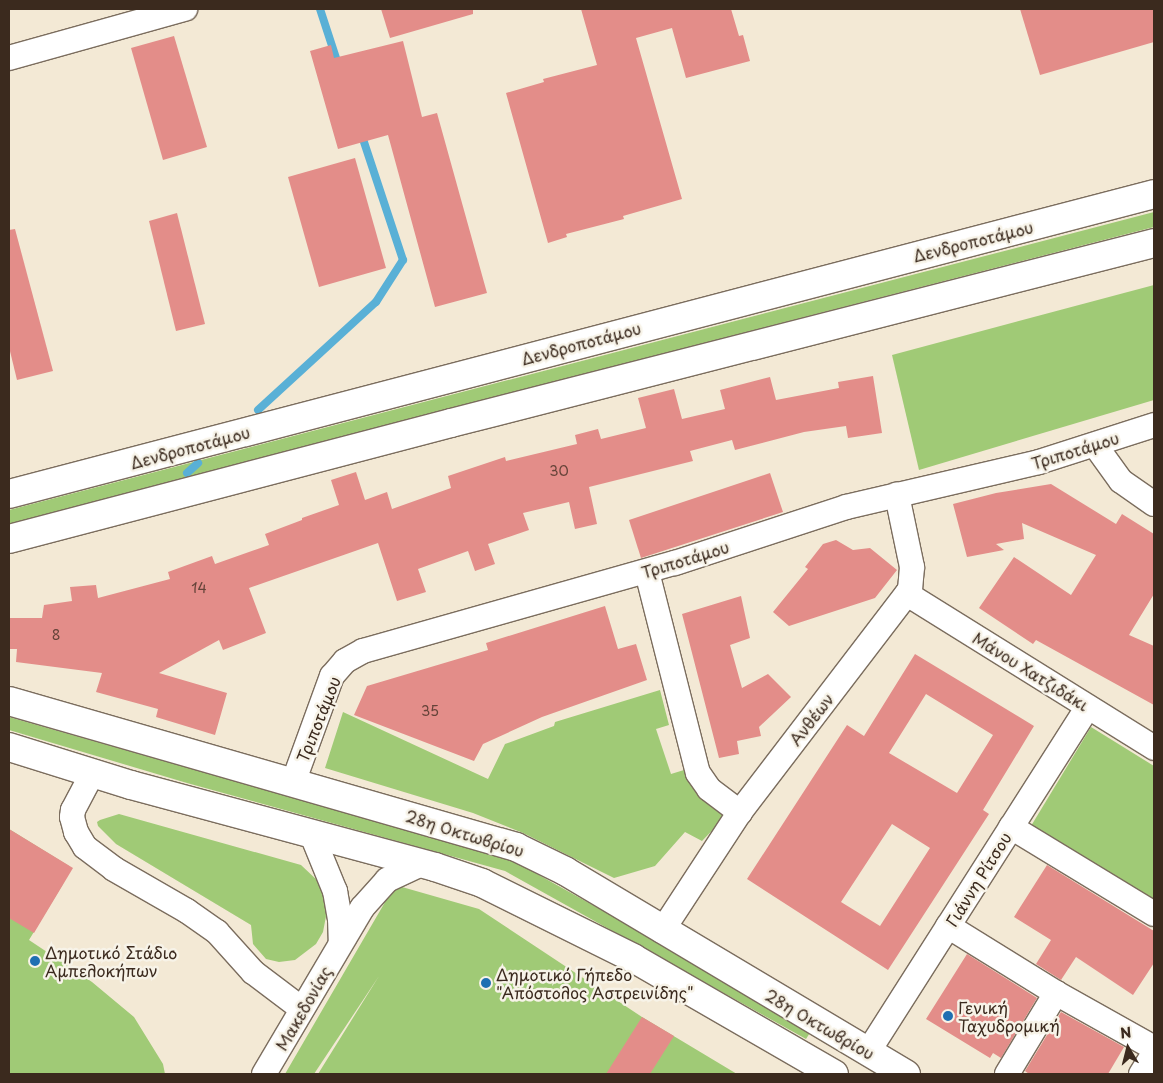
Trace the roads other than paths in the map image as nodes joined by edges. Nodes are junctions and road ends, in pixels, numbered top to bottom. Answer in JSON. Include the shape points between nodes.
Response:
{"nodes":[{"id":1,"x":185,"y":9,"type":"edge"},
{"id":2,"x":9,"y":58,"type":"edge"},
{"id":3,"x":1154,"y":194,"type":"edge"},
{"id":4,"x":1154,"y":243,"type":"edge"},
{"id":5,"x":1154,"y":425,"type":"edge"},
{"id":6,"x":1095,"y":446,"type":"junction"},
{"id":7,"x":9,"y":494,"type":"edge"},
{"id":8,"x":897,"y":496,"type":"junction"},
{"id":9,"x":1154,"y":504,"type":"edge"},
{"id":10,"x":9,"y":539,"type":"edge"},
{"id":11,"x":647,"y":572,"type":"junction"},
{"id":12,"x":907,"y":594,"type":"junction"},
{"id":13,"x":9,"y":701,"type":"edge"},
{"id":14,"x":1088,"y":707,"type":"junction"},
{"id":15,"x":9,"y":747,"type":"edge"},
{"id":16,"x":1154,"y":748,"type":"edge"},
{"id":17,"x":92,"y":774,"type":"junction"},
{"id":18,"x":293,"y":783,"type":"junction"},
{"id":19,"x":740,"y":812,"type":"junction"},
{"id":20,"x":1011,"y":827,"type":"junction"},
{"id":21,"x":312,"y":835,"type":"junction"},
{"id":22,"x":422,"y":864,"type":"junction"},
{"id":23,"x":1154,"y":914,"type":"edge"},
{"id":24,"x":948,"y":926,"type":"junction"},
{"id":25,"x":662,"y":930,"type":"junction"},
{"id":26,"x":341,"y":941,"type":"junction"},
{"id":27,"x":1056,"y":993,"type":"junction"},
{"id":28,"x":302,"y":1009,"type":"junction"},
{"id":29,"x":1154,"y":1048,"type":"edge"},
{"id":30,"x":868,"y":1052,"type":"junction"},
{"id":31,"x":1154,"y":1052,"type":"edge"},
{"id":32,"x":824,"y":1072,"type":"edge"},
{"id":33,"x":264,"y":1074,"type":"edge"},
{"id":34,"x":906,"y":1074,"type":"edge"},
{"id":35,"x":1007,"y":1074,"type":"edge"},
{"id":36,"x":1141,"y":1074,"type":"edge"}],
"edges":[{"from":1,"to":2,"type":"street"},
{"from":3,"to":7,"type":"main road","name":"Δενδροποτάμου"},
{"from":4,"to":10,"type":"main road"},
{"from":5,"to":6,"type":"street","name":"Τριποτάμου"},
{"from":6,"to":8,"type":"street","name":"Τριποτάμου"},
{"from":6,"to":9,"type":"street","via":[[1121,481]]},
{"from":8,"to":11,"type":"street","name":"Τριποτάμου","via":[[839,509]]},
{"from":8,"to":12,"type":"street","name":"Ανθέων","via":[[912,571],[911,588]]},
{"from":11,"to":18,"type":"street","name":"Τριποτάμου","via":[[352,656],[332,676]]},
{"from":11,"to":19,"type":"street","via":[[698,773],[709,789]]},
{"from":12,"to":14,"type":"street","name":"Μάνου Χατζιδάκι"},
{"from":12,"to":19,"type":"street","name":"Ανθέων"},
{"from":13,"to":18,"type":"main road","name":"28η Οκτωβρίου"},
{"from":14,"to":16,"type":"street","name":"Μάνου Χατζιδάκι"},
{"from":14,"to":20,"type":"street","name":"Γιάννη Ρίτσου"},
{"from":15,"to":17,"type":"main road"},
{"from":17,"to":21,"type":"main road"},
{"from":17,"to":28,"type":"street","via":[[72,817],[85,847],[114,869],[217,932],[253,972]]},
{"from":18,"to":25,"type":"main road","name":"28η Οκτωβρίου","via":[[516,847],[565,871]]},
{"from":19,"to":25,"type":"street","name":"Ανθέων"},
{"from":20,"to":23,"type":"street"},
{"from":20,"to":24,"type":"street","name":"Γιάννη Ρίτσου"},
{"from":21,"to":22,"type":"main road"},
{"from":21,"to":26,"type":"street","via":[[335,891]]},
{"from":22,"to":26,"type":"street","name":"Μακεδονίας","via":[[398,873],[381,886]]},
{"from":22,"to":32,"type":"main road","via":[[482,883],[612,946]]},
{"from":24,"to":27,"type":"street"},
{"from":24,"to":30,"type":"street","name":"Γιάννη Ρίτσου"},
{"from":25,"to":30,"type":"main road","name":"28η Οκτωβρίου"},
{"from":26,"to":28,"type":"street","name":"Μακεδονίας"},
{"from":27,"to":29,"type":"street"},
{"from":27,"to":35,"type":"street"},
{"from":28,"to":33,"type":"street","name":"Μακεδονίας"},
{"from":30,"to":34,"type":"main road","name":"28η Οκτωβρίου"},
{"from":31,"to":36,"type":"street"}]}
